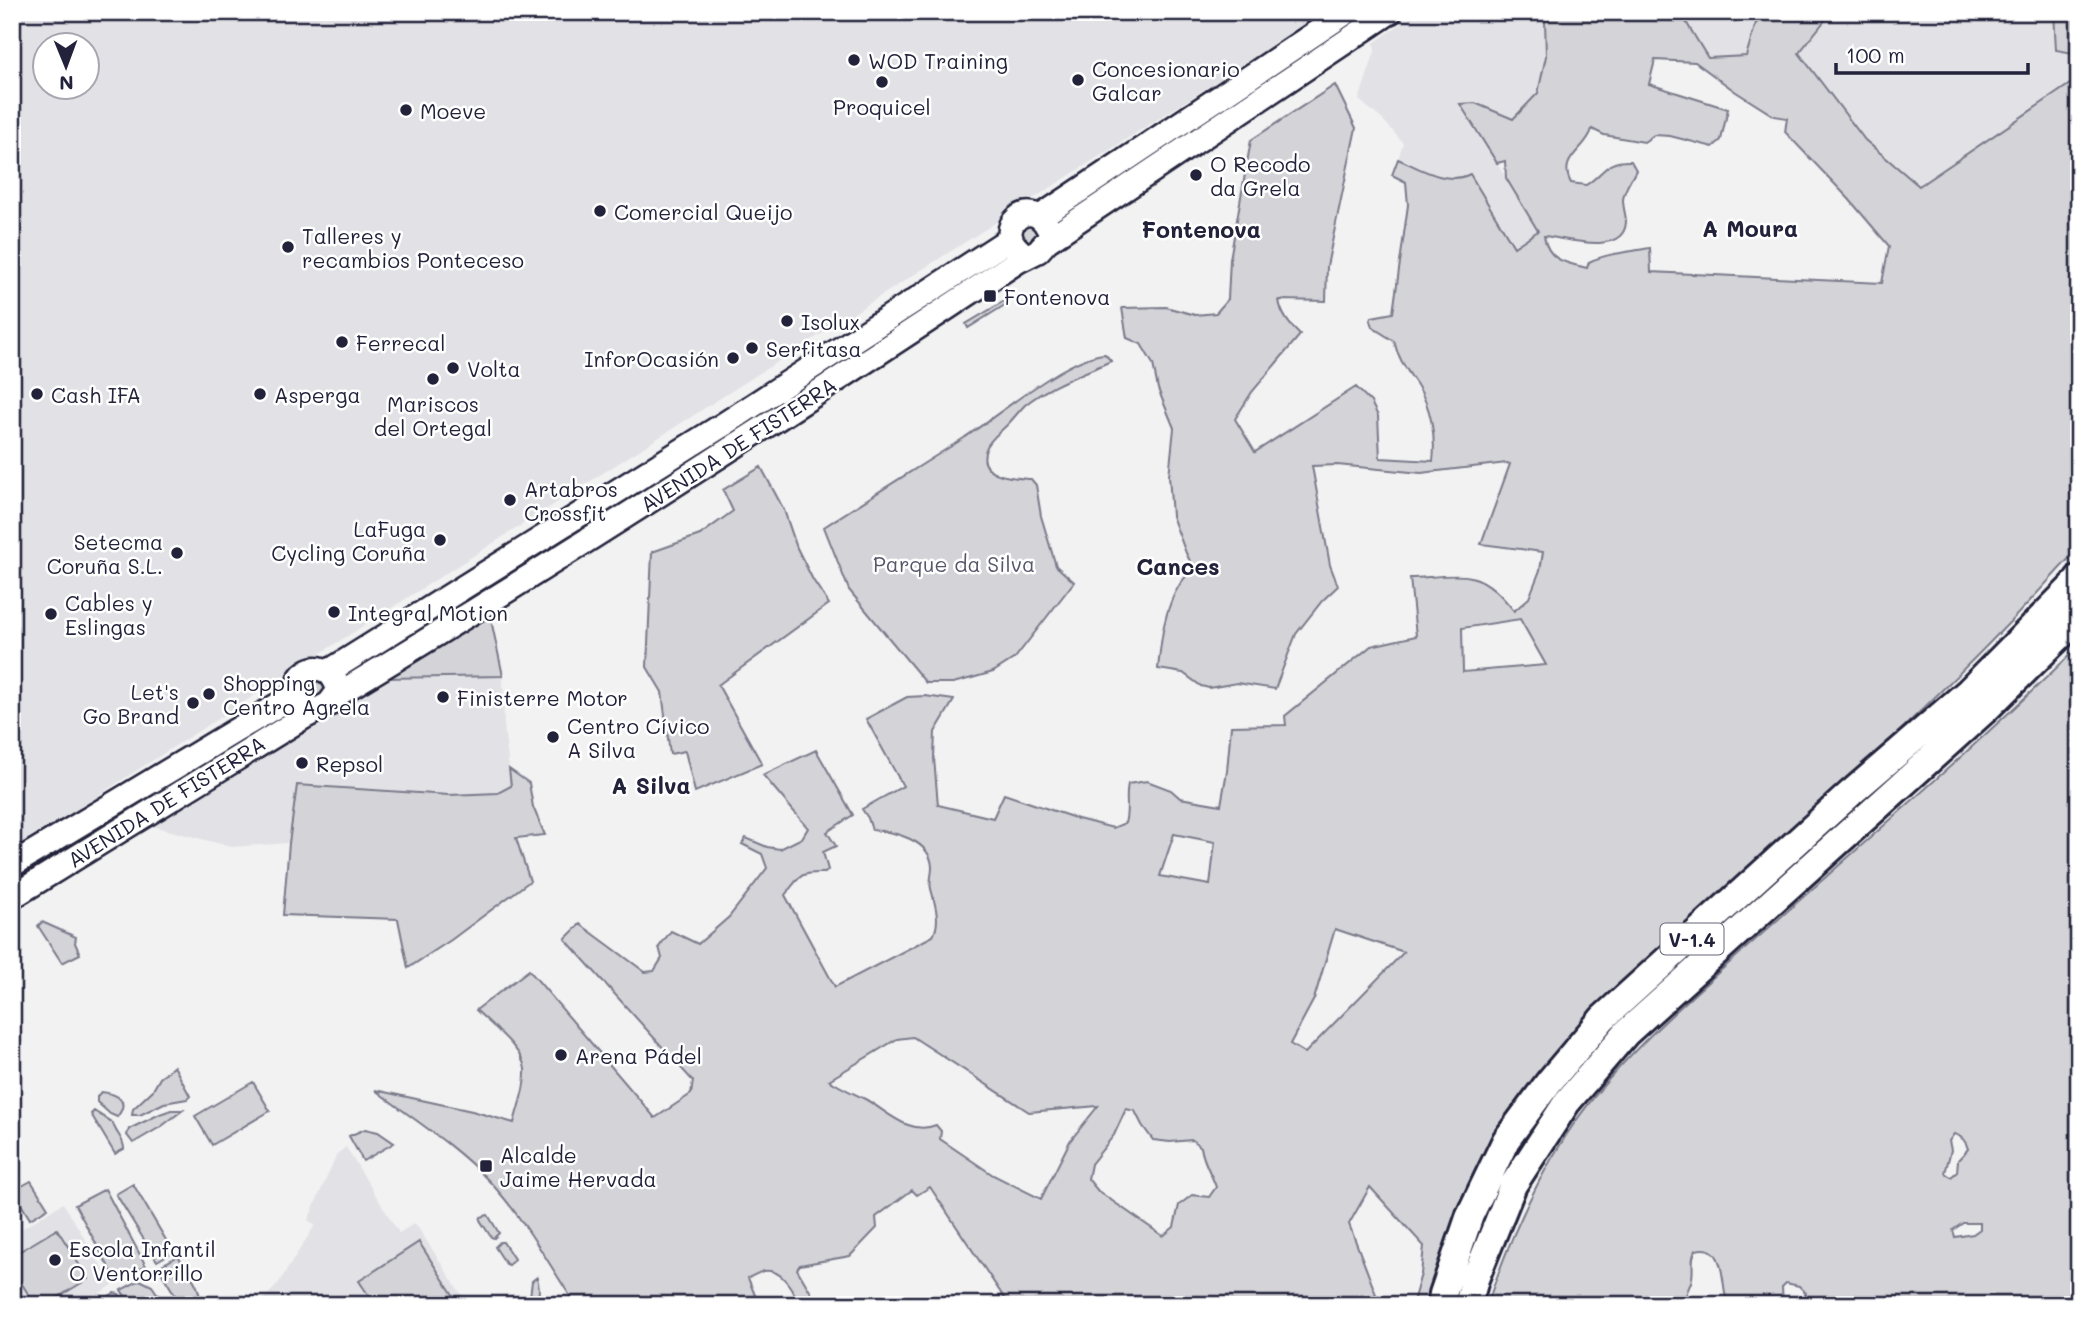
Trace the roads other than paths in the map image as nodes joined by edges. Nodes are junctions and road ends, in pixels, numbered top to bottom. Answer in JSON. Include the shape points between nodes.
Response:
{"nodes":[{"id":1,"x":1347,"y":12,"type":"edge"},
{"id":2,"x":1390,"y":12,"type":"edge"},
{"id":3,"x":1040,"y":217,"type":"junction"},
{"id":4,"x":1011,"y":239,"type":"junction"},
{"id":5,"x":1040,"y":247,"type":"junction"},
{"id":6,"x":2079,"y":578,"type":"edge"},
{"id":7,"x":2079,"y":617,"type":"edge"},
{"id":8,"x":328,"y":672,"type":"junction"},
{"id":9,"x":298,"y":693,"type":"junction"},
{"id":10,"x":327,"y":702,"type":"junction"},
{"id":11,"x":12,"y":865,"type":"edge"},
{"id":12,"x":12,"y":897,"type":"edge"},
{"id":13,"x":1441,"y":1305,"type":"edge"},
{"id":14,"x":1468,"y":1305,"type":"edge"}],
"edges":[{"from":1,"to":3,"type":"main road","name":"AVENIDA DE FISTERRA"},
{"from":2,"to":5,"type":"main road","name":"AVENIDA DE FISTERRA"},
{"from":3,"to":4,"type":"main road","name":"AVENIDA DE FISTERRA","via":[[1030,213],[1018,217],[1010,228]]},
{"from":3,"to":5,"type":"main road","via":[[1049,229]]},
{"from":4,"to":5,"type":"main road","via":[[1020,250]]},
{"from":4,"to":8,"type":"main road","name":"AVENIDA DE FISTERRA"},
{"from":5,"to":10,"type":"main road","name":"AVENIDA DE FISTERRA","via":[[684,479]]},
{"from":6,"to":13,"type":"highway","number":"V-1.4","via":[[1969,691],[1604,1018],[1506,1140],[1470,1215]]},
{"from":7,"to":14,"type":"highway","number":"V-1.4","via":[[1987,708],[1626,1033],[1567,1102],[1513,1185]]},
{"from":8,"to":9,"type":"main road","name":"AVENIDA DE FISTERRA","via":[[319,668],[306,672],[298,681]]},
{"from":8,"to":10,"type":"main road","via":[[337,685]]},
{"from":9,"to":10,"type":"main road","via":[[307,705]]},
{"from":9,"to":11,"type":"main road","name":"AVENIDA DE FISTERRA"},
{"from":10,"to":12,"type":"main road","name":"AVENIDA DE FISTERRA"}]}
